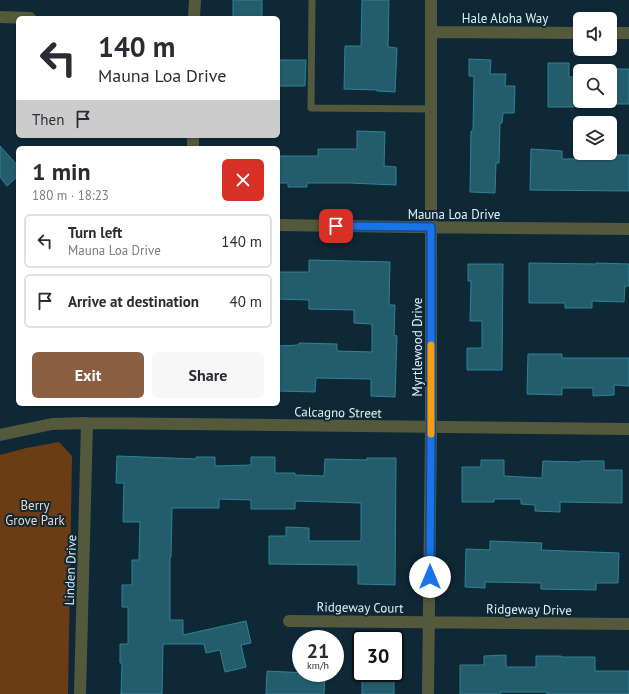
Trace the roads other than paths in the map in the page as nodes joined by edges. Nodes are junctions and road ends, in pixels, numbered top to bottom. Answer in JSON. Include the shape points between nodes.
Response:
{"nodes":[{"id":1,"x":195,"y":0,"type":"edge"},
{"id":2,"x":312,"y":0,"type":"edge"},
{"id":3,"x":431,"y":0,"type":"edge"},
{"id":4,"x":194,"y":16,"type":"edge"},
{"id":5,"x":0,"y":17,"type":"edge"},
{"id":6,"x":16,"y":18,"type":"edge"},
{"id":7,"x":431,"y":32,"type":"junction"},
{"id":8,"x":573,"y":32,"type":"edge"},
{"id":9,"x":617,"y":33,"type":"edge"},
{"id":10,"x":629,"y":33,"type":"edge"},
{"id":11,"x":431,"y":108,"type":"junction"},
{"id":12,"x":280,"y":225,"type":"edge"},
{"id":13,"x":431,"y":227,"type":"junction"},
{"id":14,"x":629,"y":229,"type":"edge"},
{"id":15,"x":87,"y":423,"type":"junction"},
{"id":16,"x":431,"y":427,"type":"junction"},
{"id":17,"x":629,"y":429,"type":"edge"},
{"id":18,"x":0,"y":435,"type":"edge"},
{"id":19,"x":290,"y":621,"type":"dead end"},
{"id":20,"x":429,"y":622,"type":"junction"},
{"id":21,"x":629,"y":624,"type":"edge"},
{"id":22,"x":80,"y":694,"type":"edge"},
{"id":23,"x":428,"y":694,"type":"edge"}],
"edges":[{"from":1,"to":4,"type":"street"},
{"from":2,"to":11,"type":"lane","via":[[311,108]]},
{"from":3,"to":7,"type":"street","name":"Myrtlewood Drive"},
{"from":5,"to":6,"type":"street"},
{"from":7,"to":8,"type":"street","name":"Hale Aloha Way"},
{"from":7,"to":11,"type":"street","name":"Myrtlewood Drive"},
{"from":9,"to":10,"type":"street"},
{"from":11,"to":13,"type":"street","name":"Myrtlewood Drive"},
{"from":12,"to":13,"type":"street","name":"Mauna Loa Drive"},
{"from":13,"to":14,"type":"street","name":"Mauna Loa Drive"},
{"from":13,"to":16,"type":"street","name":"Myrtlewood Drive"},
{"from":15,"to":16,"type":"street","name":"Calcagno Street"},
{"from":15,"to":18,"type":"street","name":"Calcagno Street","via":[[52,424]]},
{"from":15,"to":22,"type":"street","name":"Linden Drive"},
{"from":16,"to":17,"type":"street","name":"Calcagno Street"},
{"from":16,"to":20,"type":"street","name":"Myrtlewood Drive"},
{"from":19,"to":20,"type":"street","name":"Ridgeway Court"},
{"from":20,"to":21,"type":"street","name":"Ridgeway Drive"},
{"from":20,"to":23,"type":"street","name":"Myrtlewood Drive"}]}
